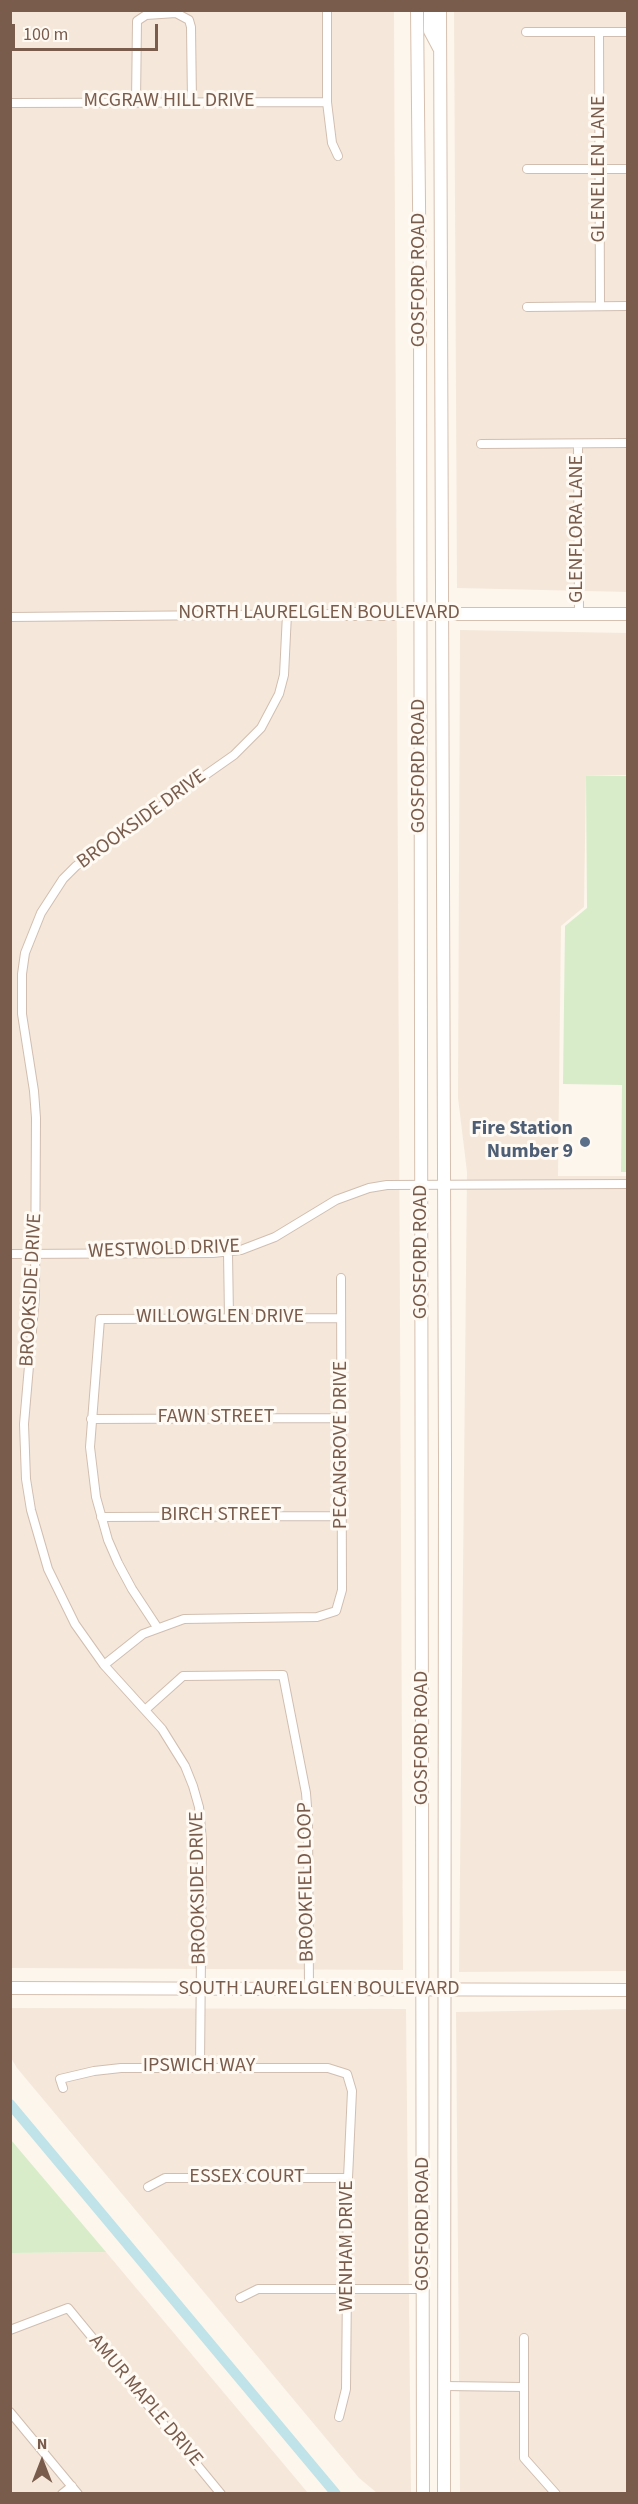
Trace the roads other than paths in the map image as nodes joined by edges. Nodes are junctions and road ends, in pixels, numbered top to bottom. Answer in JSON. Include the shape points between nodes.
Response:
{"nodes":[{"id":1,"x":327,"y":10,"type":"edge"},
{"id":2,"x":417,"y":10,"type":"edge"},
{"id":3,"x":430,"y":10,"type":"edge"},
{"id":4,"x":440,"y":10,"type":"edge"},
{"id":5,"x":526,"y":32,"type":"dead end"},
{"id":6,"x":599,"y":32,"type":"junction"},
{"id":7,"x":627,"y":32,"type":"edge"},
{"id":8,"x":441,"y":52,"type":"junction"},
{"id":9,"x":192,"y":102,"type":"junction"},
{"id":10,"x":327,"y":102,"type":"junction"},
{"id":11,"x":10,"y":103,"type":"edge"},
{"id":12,"x":136,"y":103,"type":"junction"},
{"id":13,"x":338,"y":156,"type":"dead end"},
{"id":14,"x":526,"y":169,"type":"dead end"},
{"id":15,"x":600,"y":169,"type":"junction"},
{"id":16,"x":627,"y":169,"type":"edge"},
{"id":17,"x":600,"y":306,"type":"junction"},
{"id":18,"x":627,"y":306,"type":"edge"},
{"id":19,"x":527,"y":307,"type":"dead end"},
{"id":20,"x":481,"y":444,"type":"dead end"},
{"id":21,"x":578,"y":444,"type":"junction"},
{"id":22,"x":627,"y":444,"type":"edge"},
{"id":23,"x":442,"y":613,"type":"junction"},
{"id":24,"x":287,"y":614,"type":"junction"},
{"id":25,"x":338,"y":614,"type":"joint"},
{"id":26,"x":420,"y":614,"type":"junction"},
{"id":27,"x":579,"y":614,"type":"junction"},
{"id":28,"x":627,"y":614,"type":"edge"},
{"id":29,"x":10,"y":617,"type":"edge"},
{"id":30,"x":443,"y":1184,"type":"junction"},
{"id":31,"x":627,"y":1184,"type":"edge"},
{"id":32,"x":421,"y":1185,"type":"junction"},
{"id":33,"x":228,"y":1252,"type":"junction"},
{"id":34,"x":36,"y":1253,"type":"junction"},
{"id":35,"x":10,"y":1254,"type":"edge"},
{"id":36,"x":341,"y":1278,"type":"dead end"},
{"id":37,"x":229,"y":1318,"type":"junction"},
{"id":38,"x":341,"y":1318,"type":"junction"},
{"id":39,"x":342,"y":1418,"type":"junction"},
{"id":40,"x":91,"y":1419,"type":"junction"},
{"id":41,"x":342,"y":1516,"type":"junction"},
{"id":42,"x":101,"y":1517,"type":"junction"},
{"id":43,"x":158,"y":1627,"type":"junction"},
{"id":44,"x":104,"y":1665,"type":"junction"},
{"id":45,"x":146,"y":1710,"type":"junction"},
{"id":46,"x":10,"y":1988,"type":"edge"},
{"id":47,"x":202,"y":1990,"type":"junction"},
{"id":48,"x":309,"y":1990,"type":"junction"},
{"id":49,"x":423,"y":1990,"type":"junction"},
{"id":50,"x":445,"y":1990,"type":"junction"},
{"id":51,"x":627,"y":1990,"type":"edge"},
{"id":52,"x":200,"y":2067,"type":"junction"},
{"id":53,"x":347,"y":2074,"type":"joint"},
{"id":54,"x":63,"y":2088,"type":"dead end"},
{"id":55,"x":348,"y":2178,"type":"junction"},
{"id":56,"x":148,"y":2187,"type":"dead end"},
{"id":57,"x":348,"y":2289,"type":"junction"},
{"id":58,"x":424,"y":2289,"type":"junction"},
{"id":59,"x":240,"y":2298,"type":"dead end"},
{"id":60,"x":10,"y":2330,"type":"edge"},
{"id":61,"x":524,"y":2338,"type":"dead end"},
{"id":62,"x":444,"y":2386,"type":"junction"},
{"id":63,"x":524,"y":2387,"type":"junction"},
{"id":64,"x":10,"y":2412,"type":"edge"},
{"id":65,"x":339,"y":2417,"type":"dead end"},
{"id":66,"x":72,"y":2486,"type":"junction"},
{"id":67,"x":62,"y":2493,"type":"edge"},
{"id":68,"x":78,"y":2493,"type":"edge"},
{"id":69,"x":221,"y":2493,"type":"edge"},
{"id":70,"x":423,"y":2493,"type":"edge"},
{"id":71,"x":444,"y":2493,"type":"edge"},
{"id":72,"x":556,"y":2493,"type":"edge"}],
"edges":[{"from":1,"to":10,"type":"street"},
{"from":2,"to":26,"type":"main road","name":"GOSFORD ROAD"},
{"from":3,"to":8,"type":"main road","via":[[430,31]]},
{"from":4,"to":8,"type":"main road","name":"GOSFORD ROAD"},
{"from":5,"to":6,"type":"street"},
{"from":6,"to":7,"type":"street"},
{"from":6,"to":15,"type":"street","name":"GLENELLEN LANE"},
{"from":8,"to":23,"type":"main road","name":"GOSFORD ROAD"},
{"from":9,"to":10,"type":"street","name":"MCGRAW HILL DRIVE"},
{"from":9,"to":12,"type":"street","name":"MCGRAW HILL DRIVE"},
{"from":9,"to":12,"type":"street","via":[[191,27],[189,21],[176,13],[146,15],[137,21]]},
{"from":10,"to":13,"type":"street","via":[[332,143]]},
{"from":11,"to":12,"type":"street","name":"MCGRAW HILL DRIVE"},
{"from":14,"to":15,"type":"street"},
{"from":15,"to":16,"type":"street"},
{"from":15,"to":17,"type":"street","name":"GLENELLEN LANE"},
{"from":17,"to":18,"type":"street"},
{"from":17,"to":19,"type":"street"},
{"from":20,"to":21,"type":"street"},
{"from":21,"to":22,"type":"street"},
{"from":21,"to":27,"type":"street","name":"GLENFLORA LANE"},
{"from":23,"to":26,"type":"main road","name":"NORTH LAURELGLEN BOULEVARD"},
{"from":23,"to":27,"type":"main road","name":"NORTH LAURELGLEN BOULEVARD"},
{"from":23,"to":30,"type":"main road","name":"GOSFORD ROAD"},
{"from":24,"to":25,"type":"street","name":"NORTH LAURELGLEN BOULEVARD"},
{"from":24,"to":29,"type":"street","name":"NORTH LAURELGLEN BOULEVARD"},
{"from":24,"to":34,"type":"street","name":"BROOKSIDE DRIVE","via":[[284,675],[261,728],[234,755],[76,866],[50,897],[32,932],[21,996],[36,1118]]},
{"from":25,"to":26,"type":"main road","name":"NORTH LAURELGLEN BOULEVARD"},
{"from":26,"to":32,"type":"main road","name":"GOSFORD ROAD"},
{"from":27,"to":28,"type":"main road","name":"NORTH LAURELGLEN BOULEVARD"},
{"from":30,"to":31,"type":"street","name":"WESTWOLD DRIVE"},
{"from":30,"to":32,"type":"street","name":"WESTWOLD DRIVE"},
{"from":30,"to":50,"type":"main road","name":"GOSFORD ROAD"},
{"from":32,"to":33,"type":"street","name":"WESTWOLD DRIVE","via":[[387,1185],[351,1193],[275,1237]]},
{"from":32,"to":49,"type":"main road","name":"GOSFORD ROAD"},
{"from":33,"to":34,"type":"street","name":"WESTWOLD DRIVE"},
{"from":33,"to":37,"type":"street"},
{"from":34,"to":35,"type":"street","name":"WESTWOLD DRIVE"},
{"from":34,"to":44,"type":"street","name":"BROOKSIDE DRIVE","via":[[24,1424],[31,1510],[60,1597]]},
{"from":36,"to":38,"type":"street","name":"PECANGROVE DRIVE"},
{"from":37,"to":38,"type":"street","name":"WILLOWGLEN DRIVE"},
{"from":37,"to":40,"type":"street","name":"WILLOWGLEN DRIVE","via":[[99,1318]]},
{"from":38,"to":39,"type":"street","name":"PECANGROVE DRIVE"},
{"from":39,"to":40,"type":"street","name":"FAWN STREET"},
{"from":39,"to":41,"type":"street","name":"PECANGROVE DRIVE"},
{"from":40,"to":42,"type":"street","via":[[92,1472]]},
{"from":41,"to":42,"type":"street","name":"BIRCH STREET"},
{"from":41,"to":43,"type":"street","name":"PECANGROVE DRIVE","via":[[342,1590],[336,1611],[317,1617],[200,1617]]},
{"from":42,"to":43,"type":"street","via":[[118,1563]]},
{"from":43,"to":44,"type":"street","via":[[128,1644]]},
{"from":44,"to":45,"type":"street","name":"BROOKSIDE DRIVE"},
{"from":45,"to":47,"type":"street","name":"BROOKSIDE DRIVE","via":[[175,1747],[199,1807]]},
{"from":45,"to":48,"type":"street","name":"BROOKFIELD LOOP","via":[[183,1676],[283,1675],[309,1820]]},
{"from":46,"to":47,"type":"main road","name":"SOUTH LAURELGLEN BOULEVARD"},
{"from":47,"to":48,"type":"main road","name":"SOUTH LAURELGLEN BOULEVARD"},
{"from":47,"to":52,"type":"street","name":"BROOKSIDE DRIVE"},
{"from":48,"to":49,"type":"main road","name":"SOUTH LAURELGLEN BOULEVARD"},
{"from":49,"to":50,"type":"main road","name":"SOUTH LAURELGLEN BOULEVARD"},
{"from":49,"to":58,"type":"main road","name":"GOSFORD ROAD"},
{"from":50,"to":51,"type":"main road","name":"SOUTH LAURELGLEN BOULEVARD"},
{"from":50,"to":62,"type":"main road","name":"GOSFORD ROAD"},
{"from":52,"to":53,"type":"street","name":"IPSWICH WAY","via":[[328,2068]]},
{"from":52,"to":54,"type":"street","name":"IPSWICH WAY","via":[[94,2071],[60,2079]]},
{"from":53,"to":55,"type":"street","name":"WENHAM DRIVE","via":[[352,2091]]},
{"from":55,"to":56,"type":"street","name":"ESSEX COURT","via":[[165,2178]]},
{"from":55,"to":57,"type":"street","name":"WENHAM DRIVE"},
{"from":57,"to":58,"type":"street"},
{"from":57,"to":59,"type":"street","via":[[258,2289]]},
{"from":57,"to":65,"type":"street","name":"WENHAM DRIVE","via":[[346,2389]]},
{"from":58,"to":70,"type":"main road","name":"GOSFORD ROAD"},
{"from":60,"to":69,"type":"street","name":"AMUR MAPLE DRIVE","via":[[68,2308]]},
{"from":61,"to":63,"type":"street"},
{"from":62,"to":63,"type":"street"},
{"from":62,"to":71,"type":"main road","name":"GOSFORD ROAD"},
{"from":63,"to":72,"type":"street","via":[[524,2458]]},
{"from":64,"to":66,"type":"street"},
{"from":66,"to":67,"type":"street"},
{"from":66,"to":68,"type":"street"}]}
